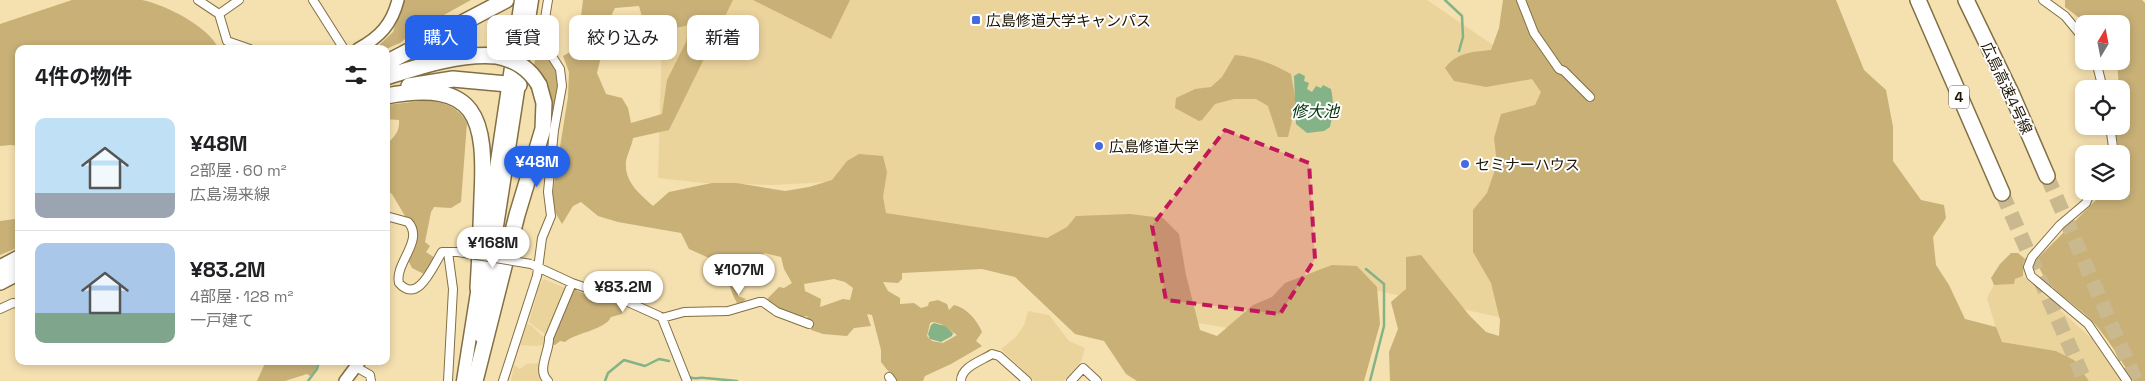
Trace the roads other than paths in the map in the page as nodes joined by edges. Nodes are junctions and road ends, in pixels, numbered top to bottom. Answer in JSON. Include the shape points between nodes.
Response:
{"nodes":[{"id":1,"x":198,"y":0,"type":"edge"},
{"id":2,"x":239,"y":0,"type":"edge"},
{"id":3,"x":313,"y":0,"type":"edge"},
{"id":4,"x":398,"y":0,"type":"edge"},
{"id":5,"x":506,"y":0,"type":"edge"},
{"id":6,"x":521,"y":0,"type":"edge"},
{"id":7,"x":532,"y":0,"type":"edge"},
{"id":8,"x":548,"y":0,"type":"edge"},
{"id":9,"x":1521,"y":0,"type":"edge"},
{"id":10,"x":1918,"y":0,"type":"edge"},
{"id":11,"x":1966,"y":0,"type":"edge"},
{"id":12,"x":2043,"y":0,"type":"edge"},
{"id":13,"x":219,"y":14,"type":"junction"},
{"id":14,"x":2075,"y":28,"type":"edge"},
{"id":15,"x":238,"y":45,"type":"edge"},
{"id":16,"x":341,"y":45,"type":"edge"},
{"id":17,"x":365,"y":45,"type":"edge"},
{"id":18,"x":390,"y":61,"type":"edge"},
{"id":19,"x":390,"y":75,"type":"edge"},
{"id":20,"x":514,"y":85,"type":"junction"},
{"id":21,"x":390,"y":91,"type":"edge"},
{"id":22,"x":390,"y":96,"type":"edge"},
{"id":23,"x":1590,"y":97,"type":"dead end"},
{"id":24,"x":2047,"y":176,"type":"tunnel mouth"},
{"id":25,"x":2002,"y":193,"type":"tunnel mouth"},
{"id":26,"x":2088,"y":200,"type":"edge"},
{"id":27,"x":390,"y":217,"type":"edge"},
{"id":28,"x":448,"y":252,"type":"junction"},
{"id":29,"x":15,"y":260,"type":"edge"},
{"id":30,"x":534,"y":265,"type":"junction"},
{"id":31,"x":0,"y":268,"type":"edge"},
{"id":32,"x":15,"y":274,"type":"edge"},
{"id":33,"x":0,"y":282,"type":"edge"},
{"id":34,"x":572,"y":283,"type":"junction"},
{"id":35,"x":478,"y":288,"type":"junction"},
{"id":36,"x":15,"y":303,"type":"edge"},
{"id":37,"x":0,"y":308,"type":"edge"},
{"id":38,"x":662,"y":318,"type":"junction"},
{"id":39,"x":809,"y":324,"type":"dead end"},
{"id":40,"x":357,"y":365,"type":"edge"},
{"id":41,"x":359,"y":365,"type":"edge"},
{"id":42,"x":345,"y":381,"type":"edge"},
{"id":43,"x":371,"y":381,"type":"edge"},
{"id":44,"x":448,"y":381,"type":"edge"},
{"id":45,"x":463,"y":381,"type":"edge"},
{"id":46,"x":474,"y":381,"type":"edge"},
{"id":47,"x":503,"y":381,"type":"edge"},
{"id":48,"x":548,"y":381,"type":"edge"},
{"id":49,"x":687,"y":381,"type":"edge"},
{"id":50,"x":961,"y":381,"type":"edge"},
{"id":51,"x":1027,"y":381,"type":"edge"},
{"id":52,"x":1071,"y":381,"type":"edge"},
{"id":53,"x":1097,"y":381,"type":"edge"},
{"id":54,"x":2127,"y":381,"type":"edge"}],
"edges":[{"from":1,"to":13,"type":"street"},
{"from":2,"to":13,"type":"street"},
{"from":3,"to":16,"type":"street"},
{"from":4,"to":17,"type":"street","via":[[383,32]]},
{"from":5,"to":18,"type":"highway"},
{"from":6,"to":20,"type":"main road"},
{"from":7,"to":20,"type":"main road"},
{"from":8,"to":30,"type":"street","via":[[542,37],[560,69],[562,91],[554,130],[548,192],[551,216]]},
{"from":9,"to":23,"type":"street","via":[[1534,33],[1559,69]]},
{"from":10,"to":25,"type":"highway","number":"4"},
{"from":11,"to":24,"type":"highway","name":"広島高速4号線"},
{"from":12,"to":14,"type":"street"},
{"from":13,"to":15,"type":"street","via":[[227,41]]},
{"from":19,"to":46,"type":"highway","bridge":true,"via":[[452,60],[496,56],[521,64],[531,73],[539,85],[544,103],[542,129]]},
{"from":20,"to":21,"type":"highway","via":[[445,80]]},
{"from":20,"to":35,"type":"main road"},
{"from":20,"to":46,"type":"main road"},
{"from":22,"to":35,"type":"highway","via":[[419,92],[444,94],[463,104],[475,117],[482,139],[484,167]]},
{"from":26,"to":54,"type":"street","via":[[2060,225],[2032,257],[2028,267],[2031,276],[2088,324]]},
{"from":27,"to":28,"type":"street","via":[[408,222],[412,229],[412,241],[398,276],[405,289],[419,288],[442,252]]},
{"from":28,"to":30,"type":"street","bridge":true},
{"from":28,"to":44,"type":"street","via":[[453,294]]},
{"from":29,"to":31,"type":"highway"},
{"from":30,"to":34,"type":"street"},
{"from":30,"to":47,"type":"street","via":[[537,276]]},
{"from":32,"to":33,"type":"highway"},
{"from":34,"to":38,"type":"street"},
{"from":34,"to":48,"type":"street","via":[[549,338],[544,364]]},
{"from":35,"to":45,"type":"main road"},
{"from":36,"to":37,"type":"street"},
{"from":38,"to":39,"type":"street","via":[[684,312],[728,311],[764,302],[776,312]]},
{"from":38,"to":49,"type":"street"},
{"from":40,"to":42,"type":"street"},
{"from":41,"to":43,"type":"street","via":[[370,375]]},
{"from":50,"to":51,"type":"street","via":[[964,370],[992,354],[999,356]]},
{"from":52,"to":53,"type":"street","via":[[1083,368]]}]}
